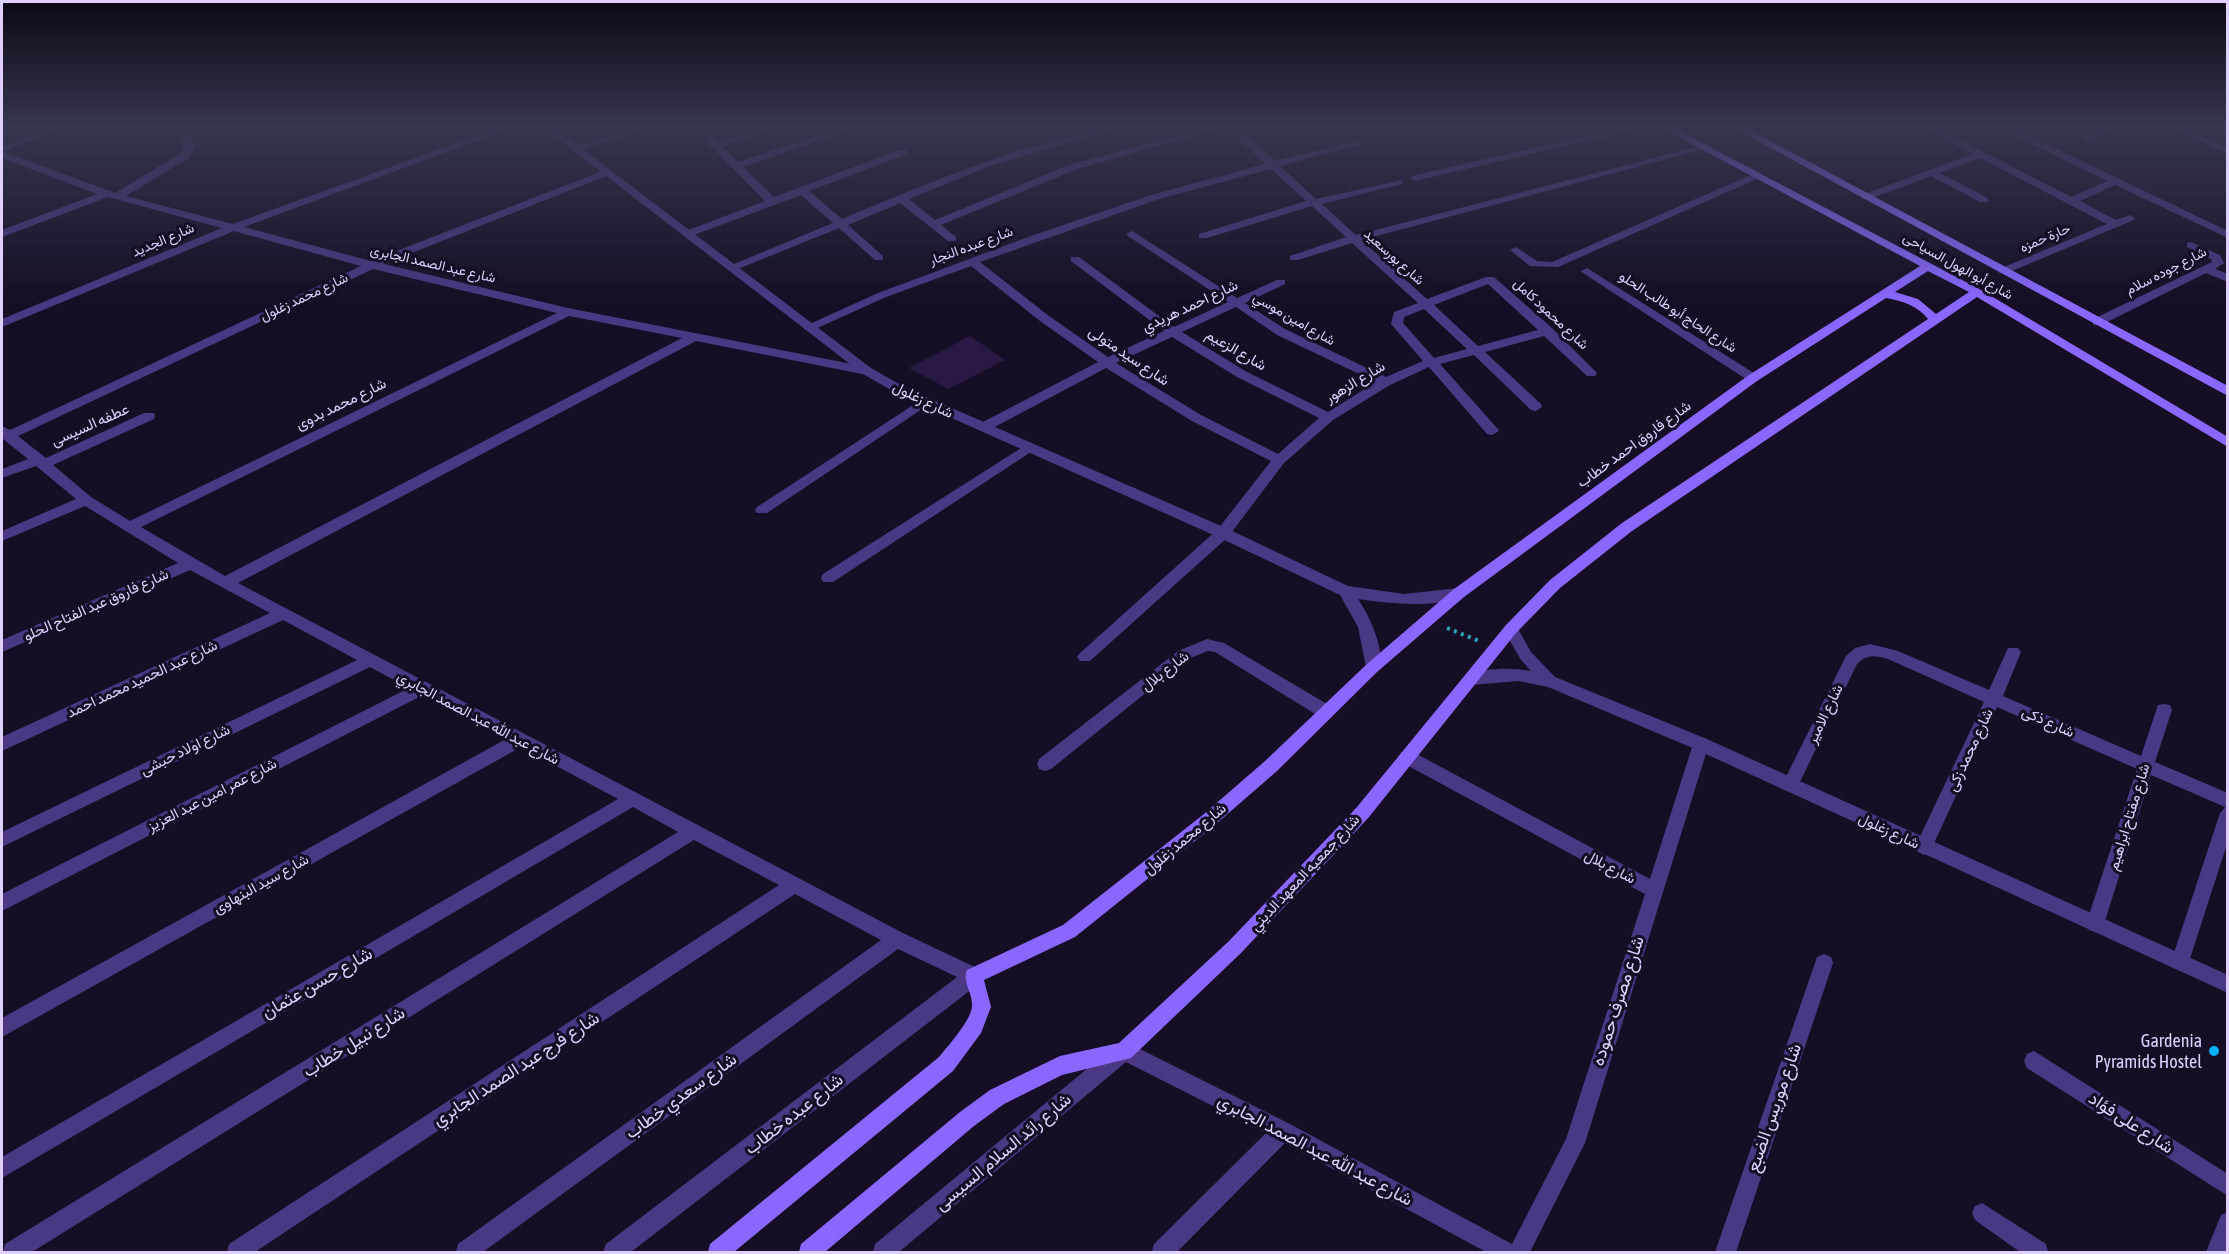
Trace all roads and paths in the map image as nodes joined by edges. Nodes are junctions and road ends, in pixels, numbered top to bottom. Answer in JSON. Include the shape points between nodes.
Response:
{"nodes":[{"id":1,"x":90,"y":187,"type":"edge"},
{"id":2,"x":128,"y":187,"type":"edge"},
{"id":3,"x":347,"y":187,"type":"edge"},
{"id":4,"x":570,"y":187,"type":"edge"},
{"id":5,"x":626,"y":187,"type":"edge"},
{"id":6,"x":757,"y":187,"type":"edge"},
{"id":7,"x":814,"y":187,"type":"edge"},
{"id":8,"x":933,"y":187,"type":"edge"},
{"id":9,"x":1027,"y":187,"type":"edge"},
{"id":10,"x":1193,"y":187,"type":"edge"},
{"id":11,"x":1295,"y":187,"type":"edge"},
{"id":12,"x":1379,"y":187,"type":"edge"},
{"id":13,"x":1555,"y":187,"type":"edge"},
{"id":14,"x":1731,"y":187,"type":"edge"},
{"id":15,"x":1775,"y":187,"type":"edge"},
{"id":16,"x":1847,"y":187,"type":"edge"},
{"id":17,"x":1893,"y":187,"type":"edge"},
{"id":18,"x":1958,"y":187,"type":"edge"},
{"id":19,"x":2043,"y":187,"type":"edge"},
{"id":20,"x":2103,"y":187,"type":"edge"},
{"id":21,"x":2127,"y":187,"type":"edge"},
{"id":22,"x":803,"y":191,"type":"junction"},
{"id":23,"x":112,"y":195,"type":"junction"},
{"id":24,"x":1866,"y":197,"type":"junction"},
{"id":25,"x":902,"y":199,"type":"junction"},
{"id":26,"x":1984,"y":200,"type":"dead end"},
{"id":27,"x":2071,"y":201,"type":"junction"},
{"id":28,"x":773,"y":202,"type":"junction"},
{"id":29,"x":1312,"y":203,"type":"junction"},
{"id":30,"x":2130,"y":218,"type":"dead end"},
{"id":31,"x":839,"y":224,"type":"junction"},
{"id":32,"x":934,"y":224,"type":"junction"},
{"id":33,"x":2116,"y":224,"type":"junction"},
{"id":34,"x":230,"y":229,"type":"junction"},
{"id":35,"x":2,"y":234,"type":"edge"},
{"id":36,"x":687,"y":234,"type":"junction"},
{"id":37,"x":1132,"y":234,"type":"dead end"},
{"id":38,"x":2228,"y":235,"type":"edge"},
{"id":39,"x":1203,"y":236,"type":"dead end"},
{"id":40,"x":952,"y":239,"type":"dead end"},
{"id":41,"x":1352,"y":239,"type":"junction"},
{"id":42,"x":2192,"y":244,"type":"dead end"},
{"id":43,"x":1516,"y":250,"type":"dead end"},
{"id":44,"x":879,"y":258,"type":"dead end"},
{"id":45,"x":1294,"y":258,"type":"dead end"},
{"id":46,"x":1075,"y":259,"type":"dead end"},
{"id":47,"x":972,"y":261,"type":"junction"},
{"id":48,"x":372,"y":265,"type":"junction"},
{"id":49,"x":1928,"y":266,"type":"junction"},
{"id":50,"x":733,"y":268,"type":"junction"},
{"id":51,"x":2207,"y":269,"type":"junction"},
{"id":52,"x":1587,"y":271,"type":"dead end"},
{"id":53,"x":2003,"y":272,"type":"junction"},
{"id":54,"x":2228,"y":279,"type":"edge"},
{"id":55,"x":1281,"y":282,"type":"dead end"},
{"id":56,"x":1977,"y":292,"type":"junction"},
{"id":57,"x":1885,"y":294,"type":"junction"},
{"id":58,"x":1237,"y":303,"type":"junction"},
{"id":59,"x":1424,"y":304,"type":"junction"},
{"id":60,"x":567,"y":312,"type":"junction"},
{"id":61,"x":1935,"y":321,"type":"junction"},
{"id":62,"x":2097,"y":322,"type":"junction"},
{"id":63,"x":2,"y":323,"type":"edge"},
{"id":64,"x":809,"y":327,"type":"junction"},
{"id":65,"x":1548,"y":331,"type":"junction"},
{"id":66,"x":1173,"y":332,"type":"junction"},
{"id":67,"x":694,"y":337,"type":"junction"},
{"id":68,"x":1477,"y":350,"type":"junction"},
{"id":69,"x":1433,"y":362,"type":"junction"},
{"id":70,"x":1106,"y":363,"type":"junction"},
{"id":71,"x":867,"y":371,"type":"junction"},
{"id":72,"x":1592,"y":373,"type":"dead end"},
{"id":73,"x":1753,"y":378,"type":"junction"},
{"id":74,"x":1386,"y":382,"type":"junction"},
{"id":75,"x":2228,"y":392,"type":"edge"},
{"id":76,"x":924,"y":402,"type":"junction"},
{"id":77,"x":1536,"y":407,"type":"dead end"},
{"id":78,"x":149,"y":416,"type":"dead end"},
{"id":79,"x":1328,"y":417,"type":"junction"},
{"id":80,"x":984,"y":428,"type":"junction"},
{"id":81,"x":1492,"y":431,"type":"dead end"},
{"id":82,"x":5,"y":433,"type":"edge"},
{"id":83,"x":2228,"y":443,"type":"edge"},
{"id":84,"x":1029,"y":447,"type":"junction"},
{"id":85,"x":1278,"y":460,"type":"junction"},
{"id":86,"x":42,"y":461,"type":"junction"},
{"id":87,"x":2,"y":474,"type":"edge"},
{"id":88,"x":86,"y":500,"type":"junction"},
{"id":89,"x":762,"y":510,"type":"dead end"},
{"id":90,"x":129,"y":527,"type":"junction"},
{"id":91,"x":1223,"y":532,"type":"junction"},
{"id":92,"x":2,"y":537,"type":"edge"},
{"id":93,"x":190,"y":564,"type":"junction"},
{"id":94,"x":828,"y":578,"type":"dead end"},
{"id":95,"x":225,"y":583,"type":"junction"},
{"id":96,"x":1345,"y":591,"type":"junction"},
{"id":97,"x":1459,"y":593,"type":"junction"},
{"id":98,"x":283,"y":614,"type":"junction"},
{"id":99,"x":1428,"y":620,"type":"junction"},
{"id":100,"x":1512,"y":630,"type":"junction"},
{"id":101,"x":2,"y":646,"type":"edge"},
{"id":102,"x":1496,"y":648,"type":"junction"},
{"id":103,"x":1867,"y":649,"type":"joint"},
{"id":104,"x":2013,"y":652,"type":"dead end"},
{"id":105,"x":1085,"y":657,"type":"dead end"},
{"id":106,"x":368,"y":661,"type":"junction"},
{"id":107,"x":1372,"y":669,"type":"junction"},
{"id":108,"x":1471,"y":679,"type":"junction"},
{"id":109,"x":1550,"y":681,"type":"junction"},
{"id":110,"x":423,"y":688,"type":"junction"},
{"id":111,"x":1994,"y":699,"type":"junction"},
{"id":112,"x":2164,"y":710,"type":"dead end"},
{"id":113,"x":1326,"y":712,"type":"junction"},
{"id":114,"x":521,"y":740,"type":"junction"},
{"id":115,"x":2,"y":744,"type":"edge"},
{"id":116,"x":1701,"y":744,"type":"junction"},
{"id":117,"x":1407,"y":757,"type":"junction"},
{"id":118,"x":1045,"y":764,"type":"dead end"},
{"id":119,"x":2145,"y":765,"type":"junction"},
{"id":120,"x":1790,"y":785,"type":"junction"},
{"id":121,"x":633,"y":799,"type":"junction"},
{"id":122,"x":2228,"y":801,"type":"edge"},
{"id":123,"x":2228,"y":813,"type":"edge"},
{"id":124,"x":694,"y":831,"type":"junction"},
{"id":125,"x":2,"y":840,"type":"edge"},
{"id":126,"x":1924,"y":847,"type":"junction"},
{"id":127,"x":794,"y":885,"type":"junction"},
{"id":128,"x":1654,"y":890,"type":"junction"},
{"id":129,"x":2,"y":903,"type":"edge"},
{"id":130,"x":2095,"y":924,"type":"junction"},
{"id":131,"x":897,"y":939,"type":"junction"},
{"id":132,"x":1824,"y":963,"type":"dead end"},
{"id":133,"x":2180,"y":963,"type":"junction"},
{"id":134,"x":974,"y":976,"type":"junction"},
{"id":135,"x":2228,"y":984,"type":"edge"},
{"id":136,"x":2,"y":1028,"type":"edge"},
{"id":137,"x":1124,"y":1051,"type":"junction"},
{"id":138,"x":2034,"y":1061,"type":"dead end"},
{"id":139,"x":1283,"y":1131,"type":"junction"},
{"id":140,"x":2,"y":1168,"type":"edge"},
{"id":141,"x":2228,"y":1186,"type":"edge"},
{"id":142,"x":1982,"y":1213,"type":"dead end"},
{"id":143,"x":2228,"y":1222,"type":"edge"},
{"id":144,"x":13,"y":1252,"type":"edge"},
{"id":145,"x":237,"y":1252,"type":"edge"},
{"id":146,"x":466,"y":1252,"type":"edge"},
{"id":147,"x":614,"y":1252,"type":"edge"},
{"id":148,"x":718,"y":1252,"type":"edge"},
{"id":149,"x":809,"y":1252,"type":"edge"},
{"id":150,"x":883,"y":1252,"type":"edge"},
{"id":151,"x":1162,"y":1252,"type":"edge"},
{"id":152,"x":1506,"y":1252,"type":"edge"},
{"id":153,"x":1520,"y":1252,"type":"edge"},
{"id":154,"x":1725,"y":1252,"type":"edge"},
{"id":155,"x":2038,"y":1252,"type":"edge"},
{"id":156,"x":2216,"y":1252,"type":"edge"}],
"edges":[{"from":1,"to":23,"type":"street","name":"شارع عبد الصمد الجابرى"},
{"from":2,"to":23,"type":"street"},
{"from":3,"to":34,"type":"street","name":"شارع الجديد"},
{"from":4,"to":48,"type":"street","name":"شارع محمد زغلول"},
{"from":5,"to":36,"type":"street","name":"شارع زغلول"},
{"from":6,"to":28,"type":"street"},
{"from":7,"to":22,"type":"street"},
{"from":8,"to":25,"type":"street"},
{"from":9,"to":32,"type":"street"},
{"from":10,"to":47,"type":"street","name":"شارع عبده النجار"},
{"from":11,"to":29,"type":"street","name":"شارع بورسعيد"},
{"from":12,"to":29,"type":"street"},
{"from":13,"to":41,"type":"street"},
{"from":14,"to":43,"type":"street","via":[[1554,265],[1534,264]]},
{"from":15,"to":49,"type":"main road","name":"شارع أبو الهول السياحى"},
{"from":16,"to":24,"type":"main road","name":"شارع أبو الهول السياحى"},
{"from":17,"to":24,"type":"street"},
{"from":18,"to":26,"type":"street"},
{"from":19,"to":27,"type":"street"},
{"from":20,"to":27,"type":"street"},
{"from":21,"to":38,"type":"street"},
{"from":22,"to":28,"type":"street"},
{"from":22,"to":31,"type":"street"},
{"from":23,"to":34,"type":"street","name":"شارع عبد الصمد الجابرى"},
{"from":23,"to":35,"type":"street"},
{"from":24,"to":53,"type":"main road","name":"شارع أبو الهول السياحى"},
{"from":25,"to":31,"type":"street"},
{"from":25,"to":32,"type":"street"},
{"from":27,"to":33,"type":"street"},
{"from":28,"to":36,"type":"street"},
{"from":29,"to":39,"type":"street"},
{"from":29,"to":41,"type":"street","name":"شارع بورسعيد"},
{"from":30,"to":33,"type":"street","name":"حارة حمزه"},
{"from":31,"to":44,"type":"street"},
{"from":31,"to":50,"type":"street"},
{"from":32,"to":40,"type":"street"},
{"from":33,"to":53,"type":"street","name":"حارة حمزه"},
{"from":34,"to":48,"type":"street","name":"شارع عبد الصمد الجابرى"},
{"from":34,"to":63,"type":"street","name":"شارع الجديد"},
{"from":36,"to":50,"type":"street","name":"شارع زغلول"},
{"from":37,"to":58,"type":"street","name":"شارع امين موسي"},
{"from":41,"to":45,"type":"street"},
{"from":41,"to":59,"type":"street","name":"شارع بورسعيد"},
{"from":42,"to":51,"type":"street","name":"شارع جوده سلام","via":[[2219,260]]},
{"from":46,"to":66,"type":"street","name":"شارع الزعيم"},
{"from":47,"to":64,"type":"street","name":"شارع عبده النجار"},
{"from":47,"to":70,"type":"street","name":"شارع سيد متولى"},
{"from":48,"to":60,"type":"street","name":"شارع عبد الصمد الجابرى"},
{"from":48,"to":82,"type":"street","name":"شارع محمد زغلول"},
{"from":49,"to":56,"type":"main road","name":"شارع أبو الهول السياحى"},
{"from":49,"to":57,"type":"main road","name":"شارع فاروق احمد خطاب"},
{"from":50,"to":64,"type":"street","name":"شارع زغلول"},
{"from":51,"to":54,"type":"street"},
{"from":51,"to":62,"type":"street","name":"شارع جوده سلام"},
{"from":52,"to":73,"type":"street","name":"شارع الحاج أبو طالب الحلو"},
{"from":53,"to":62,"type":"main road","name":"شارع أبو الهول السياحى"},
{"from":55,"to":58,"type":"street","name":"شارع احمد هريدي"},
{"from":56,"to":61,"type":"main road"},
{"from":56,"to":83,"type":"main road","name":"شارع أبو الهول السياحى"},
{"from":57,"to":61,"type":"main road","via":[[1922,306]]},
{"from":57,"to":73,"type":"main road","name":"شارع فاروق احمد خطاب"},
{"from":58,"to":66,"type":"street","name":"شارع احمد هريدي"},
{"from":58,"to":74,"type":"street","name":"شارع امين موسي","via":[[1281,332]]},
{"from":59,"to":65,"type":"street","name":"شارع محمود كامل","via":[[1490,279]]},
{"from":59,"to":68,"type":"street","name":"شارع بورسعيد"},
{"from":59,"to":69,"type":"street","via":[[1396,319]]},
{"from":60,"to":67,"type":"street","name":"شارع عبد الصمد الجابرى"},
{"from":60,"to":90,"type":"street","name":"شارع محمد بدوى"},
{"from":61,"to":100,"type":"main road","via":[[1602,545],[1555,584]]},
{"from":62,"to":75,"type":"main road","name":"شارع أبو الهول السياحى"},
{"from":64,"to":71,"type":"street","name":"شارع زغلول"},
{"from":65,"to":68,"type":"street","name":"شارع الزهور"},
{"from":65,"to":72,"type":"street","name":"شارع محمود كامل"},
{"from":66,"to":70,"type":"street","name":"شارع احمد هريدي"},
{"from":66,"to":79,"type":"street","name":"شارع الزعيم","via":[[1241,374]]},
{"from":67,"to":71,"type":"street","name":"شارع عبد الصمد الجابرى"},
{"from":67,"to":95,"type":"street"},
{"from":68,"to":69,"type":"street","name":"شارع الزهور"},
{"from":68,"to":77,"type":"street","name":"شارع بورسعيد"},
{"from":69,"to":74,"type":"street","name":"شارع الزهور"},
{"from":69,"to":81,"type":"street"},
{"from":70,"to":80,"type":"street","name":"شارع احمد هريدي"},
{"from":70,"to":85,"type":"street","name":"شارع سيد متولى","via":[[1219,432]]},
{"from":71,"to":76,"type":"street","name":"شارع زغلول"},
{"from":73,"to":97,"type":"main road","name":"شارع فاروق احمد خطاب"},
{"from":74,"to":79,"type":"street","name":"شارع الزهور"},
{"from":76,"to":80,"type":"street","name":"شارع زغلول"},
{"from":76,"to":89,"type":"street"},
{"from":78,"to":86,"type":"street","name":"عطفه السيسى"},
{"from":79,"to":85,"type":"street","name":"شارع الزهور"},
{"from":80,"to":84,"type":"street","name":"شارع زغلول"},
{"from":82,"to":86,"type":"street","name":"شارع عبد الله عبد الصمد الجابري"},
{"from":84,"to":91,"type":"street","name":"شارع زغلول"},
{"from":84,"to":94,"type":"street"},
{"from":85,"to":91,"type":"street","name":"شارع الزهور"},
{"from":86,"to":87,"type":"street","name":"عطفه السيسى"},
{"from":86,"to":88,"type":"street","name":"شارع عبد الله عبد الصمد الجابري"},
{"from":88,"to":90,"type":"street","name":"شارع عبد الله عبد الصمد الجابري"},
{"from":88,"to":92,"type":"street"},
{"from":90,"to":93,"type":"street","name":"شارع عبد الله عبد الصمد الجابري"},
{"from":91,"to":96,"type":"street","name":"شارع زغلول"},
{"from":91,"to":105,"type":"street","name":"شارع الزهور"},
{"from":93,"to":95,"type":"street","name":"شارع عبد الله عبد الصمد الجابري"},
{"from":93,"to":101,"type":"street","name":"شارع فاروق عبد الفتاح الحلو"},
{"from":95,"to":98,"type":"street","name":"شارع عبد الله عبد الصمد الجابري"},
{"from":96,"to":97,"type":"street","name":"شارع زغلول","via":[[1404,600]]},
{"from":96,"to":107,"type":"street","via":[[1370,636]]},
{"from":97,"to":99,"type":"main road","name":"شارع فاروق احمد خطاب"},
{"from":98,"to":106,"type":"street","name":"شارع عبد الله عبد الصمد الجابري"},
{"from":98,"to":115,"type":"street","name":"شارع عبد الحميد محمد احمد"},
{"from":99,"to":102,"type":"path"},
{"from":99,"to":107,"type":"main road","name":"شارع فاروق احمد خطاب"},
{"from":100,"to":102,"type":"main road"},
{"from":100,"to":109,"type":"street","name":"شارع زغلول","via":[[1526,656]]},
{"from":102,"to":108,"type":"main road"},
{"from":103,"to":111,"type":"street","name":"شارع ذكى","via":[[1893,655]]},
{"from":103,"to":120,"type":"street","name":"شارع الامير","via":[[1851,660]]},
{"from":104,"to":111,"type":"street","name":"شارع محمد زكى"},
{"from":106,"to":110,"type":"street","name":"شارع عبد الله عبد الصمد الجابري"},
{"from":106,"to":125,"type":"street","name":"شارع اولاد حبشى"},
{"from":107,"to":113,"type":"main road","name":"شارع محمد زغلول"},
{"from":108,"to":109,"type":"street","name":"شارع زغلول","via":[[1510,675]]},
{"from":108,"to":117,"type":"main road","name":"شارع جمعيه المعهد الديني"},
{"from":109,"to":116,"type":"street","name":"شارع زغلول"},
{"from":110,"to":114,"type":"street","name":"شارع عبد الله عبد الصمد الجابري"},
{"from":110,"to":129,"type":"street","name":"شارع عمر امين عبد العزيز"},
{"from":111,"to":119,"type":"street","name":"شارع ذكى"},
{"from":111,"to":126,"type":"street","name":"شارع محمد زكى"},
{"from":112,"to":119,"type":"street","name":"شارع مفتاح ابراهيم"},
{"from":113,"to":118,"type":"street","name":"شارع بلال","via":[[1219,646],[1207,645],[1183,655]]},
{"from":113,"to":134,"type":"main road","name":"شارع محمد زغلول","via":[[1210,819],[1069,931]]},
{"from":114,"to":121,"type":"street","name":"شارع عبد الله عبد الصمد الجابري"},
{"from":114,"to":136,"type":"street","name":"شارع سيد البنهاوى"},
{"from":116,"to":120,"type":"street","name":"شارع زغلول"},
{"from":116,"to":128,"type":"street","name":"شارع مصرف حموده"},
{"from":117,"to":128,"type":"street","name":"شارع بلال"},
{"from":117,"to":137,"type":"main road","name":"شارع جمعيه المعهد الديني","via":[[1302,878]]},
{"from":119,"to":122,"type":"street","name":"شارع ذكى"},
{"from":119,"to":130,"type":"street","name":"شارع مفتاح ابراهيم"},
{"from":120,"to":126,"type":"street","name":"شارع زغلول"},
{"from":121,"to":124,"type":"street","name":"شارع عبد الله عبد الصمد الجابري"},
{"from":121,"to":140,"type":"street","name":"شارع حسن عثمان"},
{"from":123,"to":133,"type":"street"},
{"from":124,"to":127,"type":"street","name":"شارع عبد الله عبد الصمد الجابري"},
{"from":124,"to":144,"type":"street","name":"شارع نبيل خطاب"},
{"from":126,"to":130,"type":"street","name":"شارع زغلول"},
{"from":127,"to":131,"type":"street","name":"شارع عبد الله عبد الصمد الجابري"},
{"from":127,"to":145,"type":"street","name":"شارع فرج عبد الصمد الجابري"},
{"from":128,"to":153,"type":"street","name":"شارع مصرف حموده","via":[[1575,1143]]},
{"from":130,"to":133,"type":"street","name":"شارع زغلول"},
{"from":131,"to":134,"type":"street","name":"شارع عبد الله عبد الصمد الجابري"},
{"from":131,"to":146,"type":"street","name":"شارع سعدي خطاب"},
{"from":132,"to":154,"type":"street","name":"شارع موريس الضبع"},
{"from":133,"to":135,"type":"street","name":"شارع زغلول"},
{"from":134,"to":147,"type":"street","name":"شارع عبده خطاب"},
{"from":134,"to":148,"type":"main road","via":[[982,1007],[974,1026],[946,1064]]},
{"from":137,"to":139,"type":"street","name":"شارع عبد الله عبد الصمد الجابري"},
{"from":137,"to":149,"type":"main road","via":[[1060,1066],[998,1097]]},
{"from":137,"to":150,"type":"street","name":"شارع رائد السلام السيسى"},
{"from":138,"to":141,"type":"street","name":"شارع على فؤاد"},
{"from":139,"to":151,"type":"street"},
{"from":139,"to":152,"type":"street","name":"شارع عبد الله عبد الصمد الجابري"},
{"from":142,"to":155,"type":"street"},
{"from":143,"to":156,"type":"street"}]}
